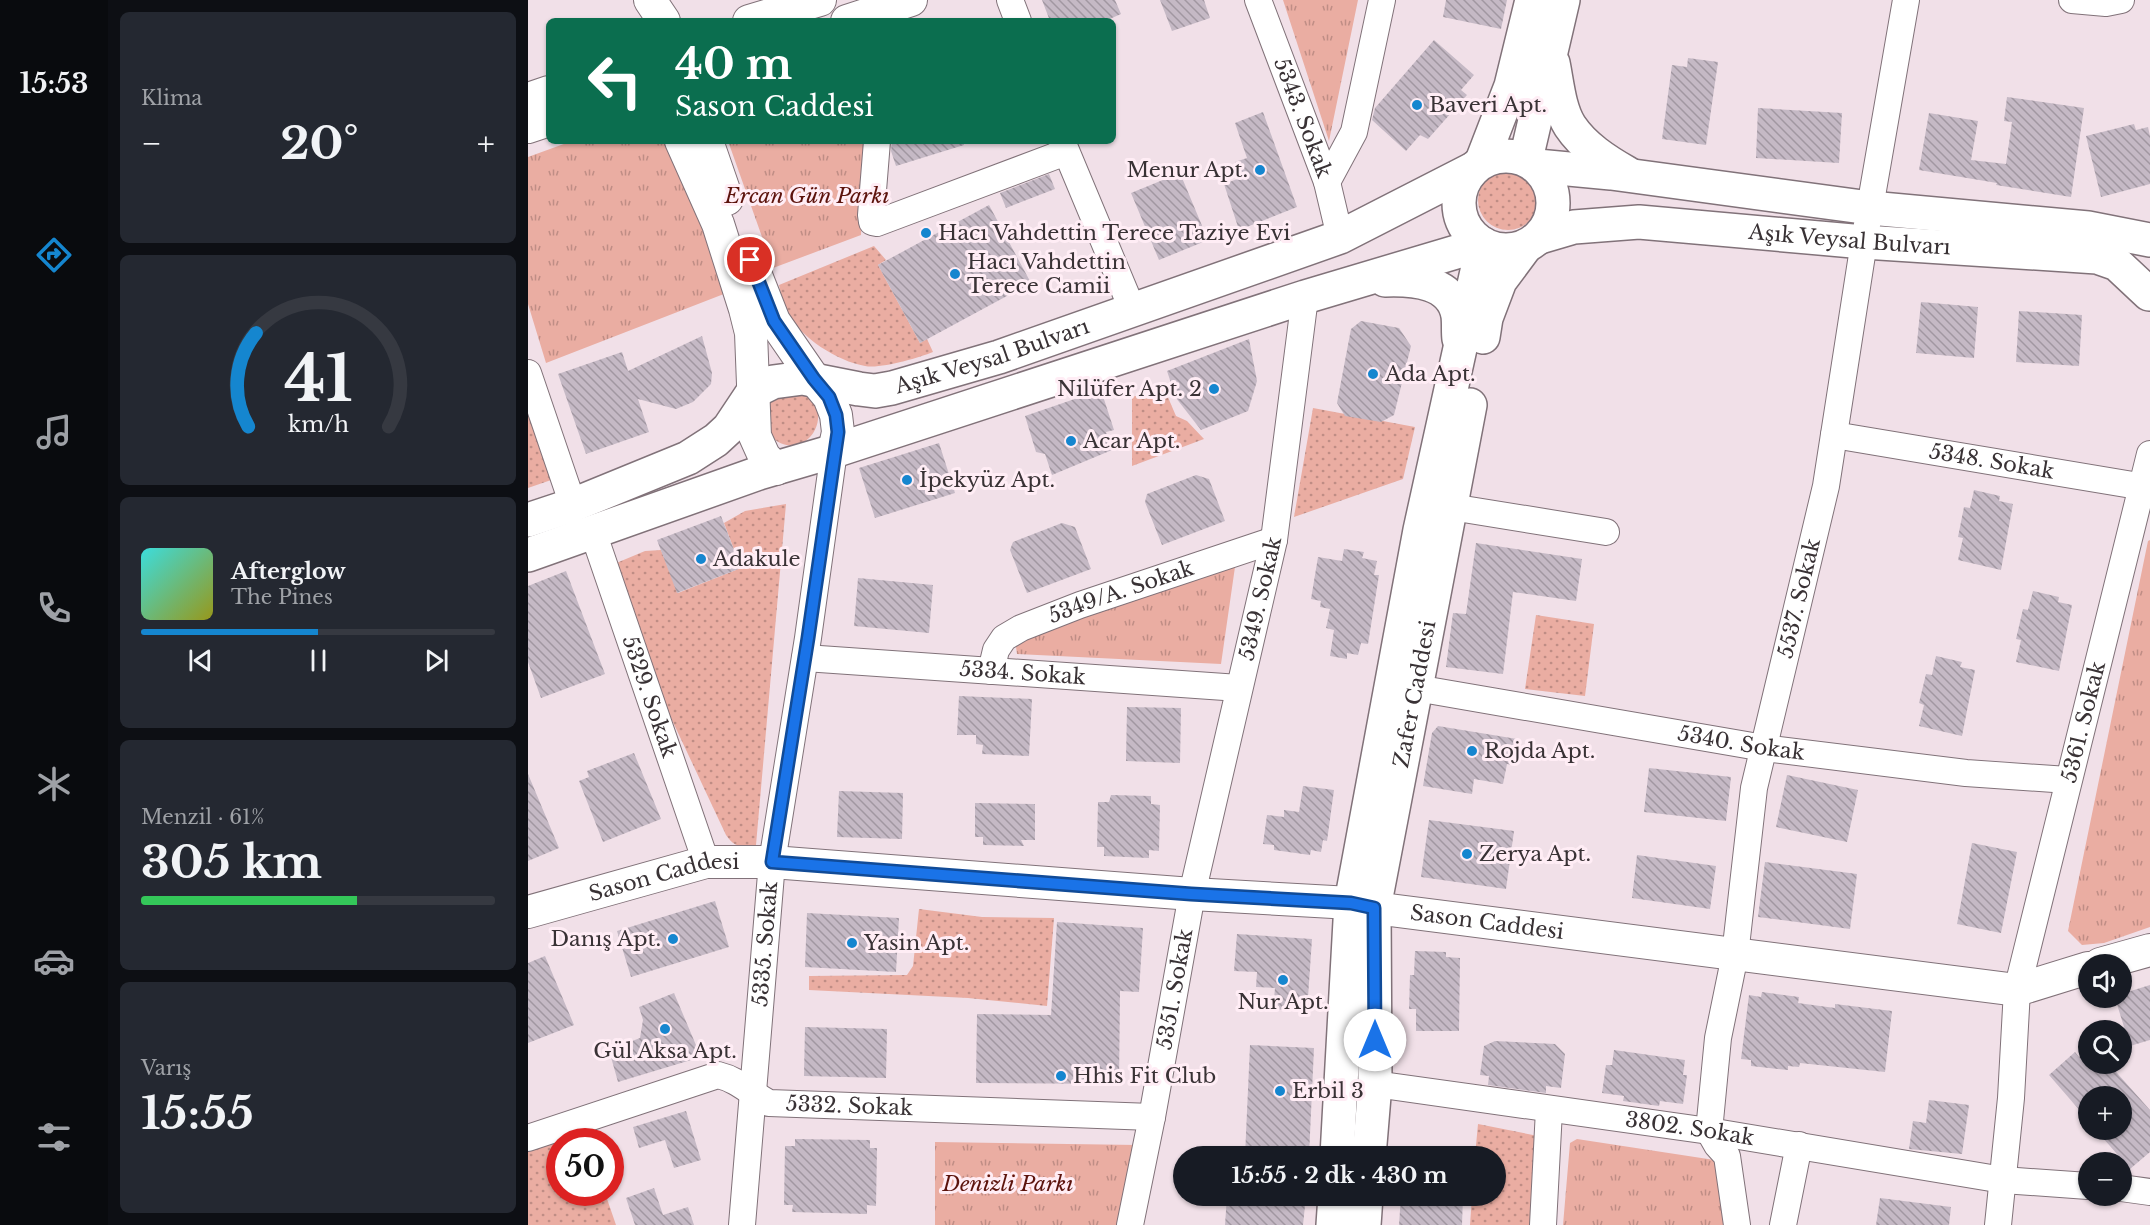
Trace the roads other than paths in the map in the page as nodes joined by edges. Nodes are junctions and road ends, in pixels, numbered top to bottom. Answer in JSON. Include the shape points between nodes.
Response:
{"nodes":[{"id":1,"x":635,"y":0,"type":"edge"},
{"id":2,"x":650,"y":0,"type":"edge"},
{"id":3,"x":820,"y":0,"type":"edge"},
{"id":4,"x":1010,"y":0,"type":"edge"},
{"id":5,"x":1258,"y":0,"type":"edge"},
{"id":6,"x":1382,"y":0,"type":"edge"},
{"id":7,"x":1532,"y":0,"type":"edge"},
{"id":8,"x":1563,"y":0,"type":"edge"},
{"id":9,"x":1906,"y":0,"type":"edge"},
{"id":10,"x":2072,"y":0,"type":"edge"},
{"id":11,"x":2121,"y":0,"type":"edge"},
{"id":12,"x":895,"y":10,"type":"edge"},
{"id":13,"x":640,"y":18,"type":"edge"},
{"id":14,"x":662,"y":18,"type":"edge"},
{"id":15,"x":759,"y":18,"type":"edge"},
{"id":16,"x":860,"y":18,"type":"edge"},
{"id":17,"x":1017,"y":18,"type":"edge"},
{"id":18,"x":1551,"y":53,"type":"junction"},
{"id":19,"x":546,"y":93,"type":"edge"},
{"id":20,"x":528,"y":99,"type":"edge"},
{"id":21,"x":546,"y":121,"type":"edge"},
{"id":22,"x":528,"y":127,"type":"edge"},
{"id":23,"x":682,"y":144,"type":"edge"},
{"id":24,"x":708,"y":144,"type":"edge"},
{"id":25,"x":877,"y":144,"type":"edge"},
{"id":26,"x":1064,"y":147,"type":"edge"},
{"id":27,"x":1532,"y":163,"type":"junction"},
{"id":28,"x":1477,"y":166,"type":"junction"},
{"id":29,"x":1631,"y":176,"type":"junction"},
{"id":30,"x":1327,"y":183,"type":"junction"},
{"id":31,"x":1870,"y":208,"type":"junction"},
{"id":32,"x":1340,"y":237,"type":"junction"},
{"id":33,"x":2150,"y":240,"type":"edge"},
{"id":34,"x":1533,"y":241,"type":"junction"},
{"id":35,"x":1864,"y":242,"type":"junction"},
{"id":36,"x":1482,"y":244,"type":"junction"},
{"id":37,"x":2150,"y":256,"type":"edge"},
{"id":38,"x":1359,"y":280,"type":"junction"},
{"id":39,"x":2149,"y":295,"type":"edge"},
{"id":40,"x":1305,"y":297,"type":"junction"},
{"id":41,"x":1133,"y":311,"type":"junction"},
{"id":42,"x":1459,"y":351,"type":"junction"},
{"id":43,"x":528,"y":373,"type":"edge"},
{"id":44,"x":814,"y":379,"type":"junction"},
{"id":45,"x":753,"y":392,"type":"junction"},
{"id":46,"x":1834,"y":435,"type":"junction"},
{"id":47,"x":834,"y":451,"type":"junction"},
{"id":48,"x":2150,"y":454,"type":"edge"},
{"id":49,"x":776,"y":469,"type":"junction"},
{"id":50,"x":2146,"y":487,"type":"edge"},
{"id":51,"x":573,"y":506,"type":"junction"},
{"id":52,"x":1450,"y":507,"type":"junction"},
{"id":53,"x":528,"y":520,"type":"edge"},
{"id":54,"x":593,"y":532,"type":"junction"},
{"id":55,"x":1606,"y":532,"type":"dead end"},
{"id":56,"x":1274,"y":540,"type":"junction"},
{"id":57,"x":528,"y":555,"type":"edge"},
{"id":58,"x":805,"y":658,"type":"junction"},
{"id":59,"x":991,"y":671,"type":"junction"},
{"id":60,"x":1239,"y":688,"type":"junction"},
{"id":61,"x":1416,"y":688,"type":"junction"},
{"id":62,"x":1764,"y":748,"type":"junction"},
{"id":63,"x":2068,"y":780,"type":"junction"},
{"id":64,"x":706,"y":862,"type":"junction"},
{"id":65,"x":772,"y":862,"type":"junction"},
{"id":66,"x":1191,"y":894,"type":"junction"},
{"id":67,"x":1363,"y":906,"type":"junction"},
{"id":68,"x":528,"y":912,"type":"edge"},
{"id":69,"x":2150,"y":950,"type":"edge"},
{"id":70,"x":1735,"y":955,"type":"junction"},
{"id":71,"x":2132,"y":955,"type":"edge"},
{"id":72,"x":2078,"y":971,"type":"edge"},
{"id":73,"x":2017,"y":990,"type":"junction"},
{"id":74,"x":1375,"y":1084,"type":"junction"},
{"id":75,"x":753,"y":1094,"type":"junction"},
{"id":76,"x":1549,"y":1110,"type":"junction"},
{"id":77,"x":1152,"y":1117,"type":"junction"},
{"id":78,"x":1709,"y":1131,"type":"junction"},
{"id":79,"x":528,"y":1138,"type":"edge"},
{"id":80,"x":1799,"y":1145,"type":"junction"},
{"id":81,"x":1338,"y":1146,"type":"edge"},
{"id":82,"x":1370,"y":1146,"type":"edge"},
{"id":83,"x":2003,"y":1180,"type":"junction"},
{"id":84,"x":2078,"y":1185,"type":"edge"},
{"id":85,"x":2132,"y":1190,"type":"edge"},
{"id":86,"x":2150,"y":1192,"type":"edge"},
{"id":87,"x":1334,"y":1206,"type":"edge"},
{"id":88,"x":1365,"y":1206,"type":"edge"},
{"id":89,"x":742,"y":1225,"type":"edge"},
{"id":90,"x":1130,"y":1225,"type":"edge"},
{"id":91,"x":1333,"y":1225,"type":"edge"},
{"id":92,"x":1364,"y":1225,"type":"edge"},
{"id":93,"x":1544,"y":1225,"type":"edge"},
{"id":94,"x":1737,"y":1225,"type":"edge"},
{"id":95,"x":1783,"y":1225,"type":"edge"},
{"id":96,"x":1998,"y":1225,"type":"edge"}],
"edges":[{"from":1,"to":13,"type":"street"},
{"from":2,"to":14,"type":"street"},
{"from":3,"to":15,"type":"street"},
{"from":4,"to":17,"type":"street"},
{"from":5,"to":30,"type":"street","name":"5343. Sokak"},
{"from":6,"to":30,"type":"street","via":[[1354,132]]},
{"from":7,"to":28,"type":"main road","via":[[1511,86]]},
{"from":8,"to":18,"type":"main road"},
{"from":9,"to":31,"type":"street","name":"5537. Sokak"},
{"from":10,"to":11,"type":"street"},
{"from":12,"to":16,"type":"street"},
{"from":18,"to":27,"type":"main road"},
{"from":18,"to":29,"type":"main road","via":[[1569,125],[1597,154]]},
{"from":19,"to":20,"type":"street"},
{"from":21,"to":22,"type":"street"},
{"from":23,"to":45,"type":"street","via":[[718,224],[752,333]]},
{"from":24,"to":44,"type":"street","via":[[774,321]]},
{"from":25,"to":26,"type":"street","via":[[870,215],[872,222],[877,223]]},
{"from":26,"to":41,"type":"street"},
{"from":27,"to":28,"type":"main road","via":[[1511,155],[1496,156]]},
{"from":27,"to":29,"type":"main road","name":"Aşık Veysal Bulvarı"},
{"from":27,"to":34,"type":"main road","via":[[1547,178],[1554,209],[1549,224]]},
{"from":28,"to":32,"type":"main road","name":"Aşık Veysal Bulvarı"},
{"from":28,"to":36,"type":"main road","via":[[1463,182],[1459,196],[1464,224]]},
{"from":29,"to":31,"type":"main road","name":"Aşık Veysal Bulvarı"},
{"from":30,"to":32,"type":"street","name":"5343. Sokak"},
{"from":31,"to":33,"type":"main road","name":"Aşık Veysal Bulvarı","via":[[2088,228]]},
{"from":31,"to":35,"type":"street","name":"5537. Sokak"},
{"from":32,"to":41,"type":"main road","name":"Aşık Veysal Bulvarı"},
{"from":34,"to":35,"type":"main road","name":"Aşık Veysal Bulvarı","via":[[1574,227],[1639,222]]},
{"from":34,"to":36,"type":"main road","via":[[1511,250]]},
{"from":34,"to":52,"type":"main road","name":"Zafer Caddesi","via":[[1500,281],[1486,318]]},
{"from":35,"to":39,"type":"main road","name":"Aşık Veysal Bulvarı","via":[[2097,257],[2117,264]]},
{"from":35,"to":46,"type":"street","name":"5537. Sokak"},
{"from":36,"to":38,"type":"main road","name":"Aşık Veysal Bulvarı"},
{"from":36,"to":42,"type":"main road"},
{"from":37,"to":39,"type":"main road","via":[[2144,272]]},
{"from":38,"to":40,"type":"main road","name":"Aşık Veysal Bulvarı"},
{"from":38,"to":42,"type":"main road","via":[[1400,279],[1439,288],[1458,313]]},
{"from":40,"to":47,"type":"main road","name":"Aşık Veysal Bulvarı"},
{"from":40,"to":56,"type":"street","name":"5349. Sokak"},
{"from":41,"to":44,"type":"main road","name":"Aşık Veysal Bulvarı","via":[[999,357],[892,388],[875,391]]},
{"from":42,"to":67,"type":"main road","via":[[1420,530]]},
{"from":43,"to":51,"type":"street"},
{"from":44,"to":45,"type":"main road","name":"Aşık Veysal Bulvarı","via":[[773,382]]},
{"from":44,"to":47,"type":"street","via":[[829,397],[836,415]]},
{"from":45,"to":49,"type":"street","via":[[755,436],[764,456]]},
{"from":45,"to":51,"type":"main road","via":[[729,428],[688,458]]},
{"from":46,"to":50,"type":"street","name":"5348. Sokak"},
{"from":46,"to":62,"type":"street","name":"5537. Sokak","via":[[1826,486]]},
{"from":47,"to":49,"type":"main road","name":"Aşık Veysal Bulvarı"},
{"from":47,"to":58,"type":"street","name":"5335. Sokak"},
{"from":48,"to":50,"type":"street","name":"5361. Sokak"},
{"from":49,"to":54,"type":"main road","name":"Aşık Veysal Bulvarı"},
{"from":50,"to":63,"type":"street","name":"5361. Sokak"},
{"from":51,"to":53,"type":"main road"},
{"from":52,"to":55,"type":"street"},
{"from":52,"to":61,"type":"main road","name":"Zafer Caddesi"},
{"from":54,"to":57,"type":"main road","name":"Aşık Veysal Bulvarı"},
{"from":54,"to":64,"type":"street","name":"5329. Sokak"},
{"from":56,"to":59,"type":"street","name":"5349/A. Sokak","via":[[1021,628],[1000,644]]},
{"from":56,"to":60,"type":"street","name":"5349. Sokak"},
{"from":58,"to":59,"type":"street","name":"5334. Sokak"},
{"from":58,"to":65,"type":"street","name":"5335. Sokak"},
{"from":59,"to":60,"type":"street","name":"5334. Sokak"},
{"from":60,"to":66,"type":"street","name":"5349. Sokak"},
{"from":61,"to":62,"type":"street","name":"5340. Sokak"},
{"from":61,"to":67,"type":"main road","name":"Zafer Caddesi"},
{"from":62,"to":63,"type":"street","name":"5340. Sokak","via":[[1966,773]]},
{"from":62,"to":70,"type":"street","name":"5537. Sokak","via":[[1754,788]]},
{"from":63,"to":73,"type":"street","name":"5361. Sokak"},
{"from":64,"to":65,"type":"street","name":"Sason Caddesi"},
{"from":64,"to":68,"type":"street","name":"Sason Caddesi"},
{"from":65,"to":66,"type":"street","name":"Sason Caddesi"},
{"from":65,"to":75,"type":"street","name":"5335. Sokak"},
{"from":66,"to":67,"type":"street","name":"Sason Caddesi"},
{"from":66,"to":77,"type":"street","name":"5351. Sokak"},
{"from":67,"to":70,"type":"street","name":"Sason Caddesi"},
{"from":67,"to":74,"type":"main road","name":"Zafer Caddesi"},
{"from":67,"to":81,"type":"main road"},
{"from":69,"to":71,"type":"street"},
{"from":70,"to":73,"type":"street","name":"Sason Caddesi"},
{"from":70,"to":78,"type":"street","name":"5537. Sokak","via":[[1718,1038]]},
{"from":72,"to":73,"type":"street","name":"Sason Caddesi"},
{"from":73,"to":83,"type":"street","name":"5361. Sokak"},
{"from":74,"to":76,"type":"street","name":"3802. Sokak"},
{"from":74,"to":82,"type":"main road","name":"Zafer Caddesi"},
{"from":75,"to":77,"type":"street","name":"5332. Sokak","via":[[769,1103]]},
{"from":75,"to":79,"type":"street","name":"5332. Sokak","via":[[735,1079],[718,1075]]},
{"from":75,"to":89,"type":"street","name":"5335. Sokak"},
{"from":76,"to":78,"type":"street","name":"3802. Sokak"},
{"from":76,"to":93,"type":"street"},
{"from":77,"to":90,"type":"street","name":"5351. Sokak"},
{"from":78,"to":80,"type":"street","name":"3802. Sokak"},
{"from":78,"to":94,"type":"street","via":[[1727,1156]]},
{"from":80,"to":83,"type":"street","name":"3802. Sokak"},
{"from":80,"to":95,"type":"street"},
{"from":83,"to":84,"type":"street","name":"3802. Sokak"},
{"from":83,"to":96,"type":"street","name":"5361. Sokak"},
{"from":85,"to":86,"type":"street"},
{"from":87,"to":91,"type":"main road"},
{"from":88,"to":92,"type":"main road"}]}
